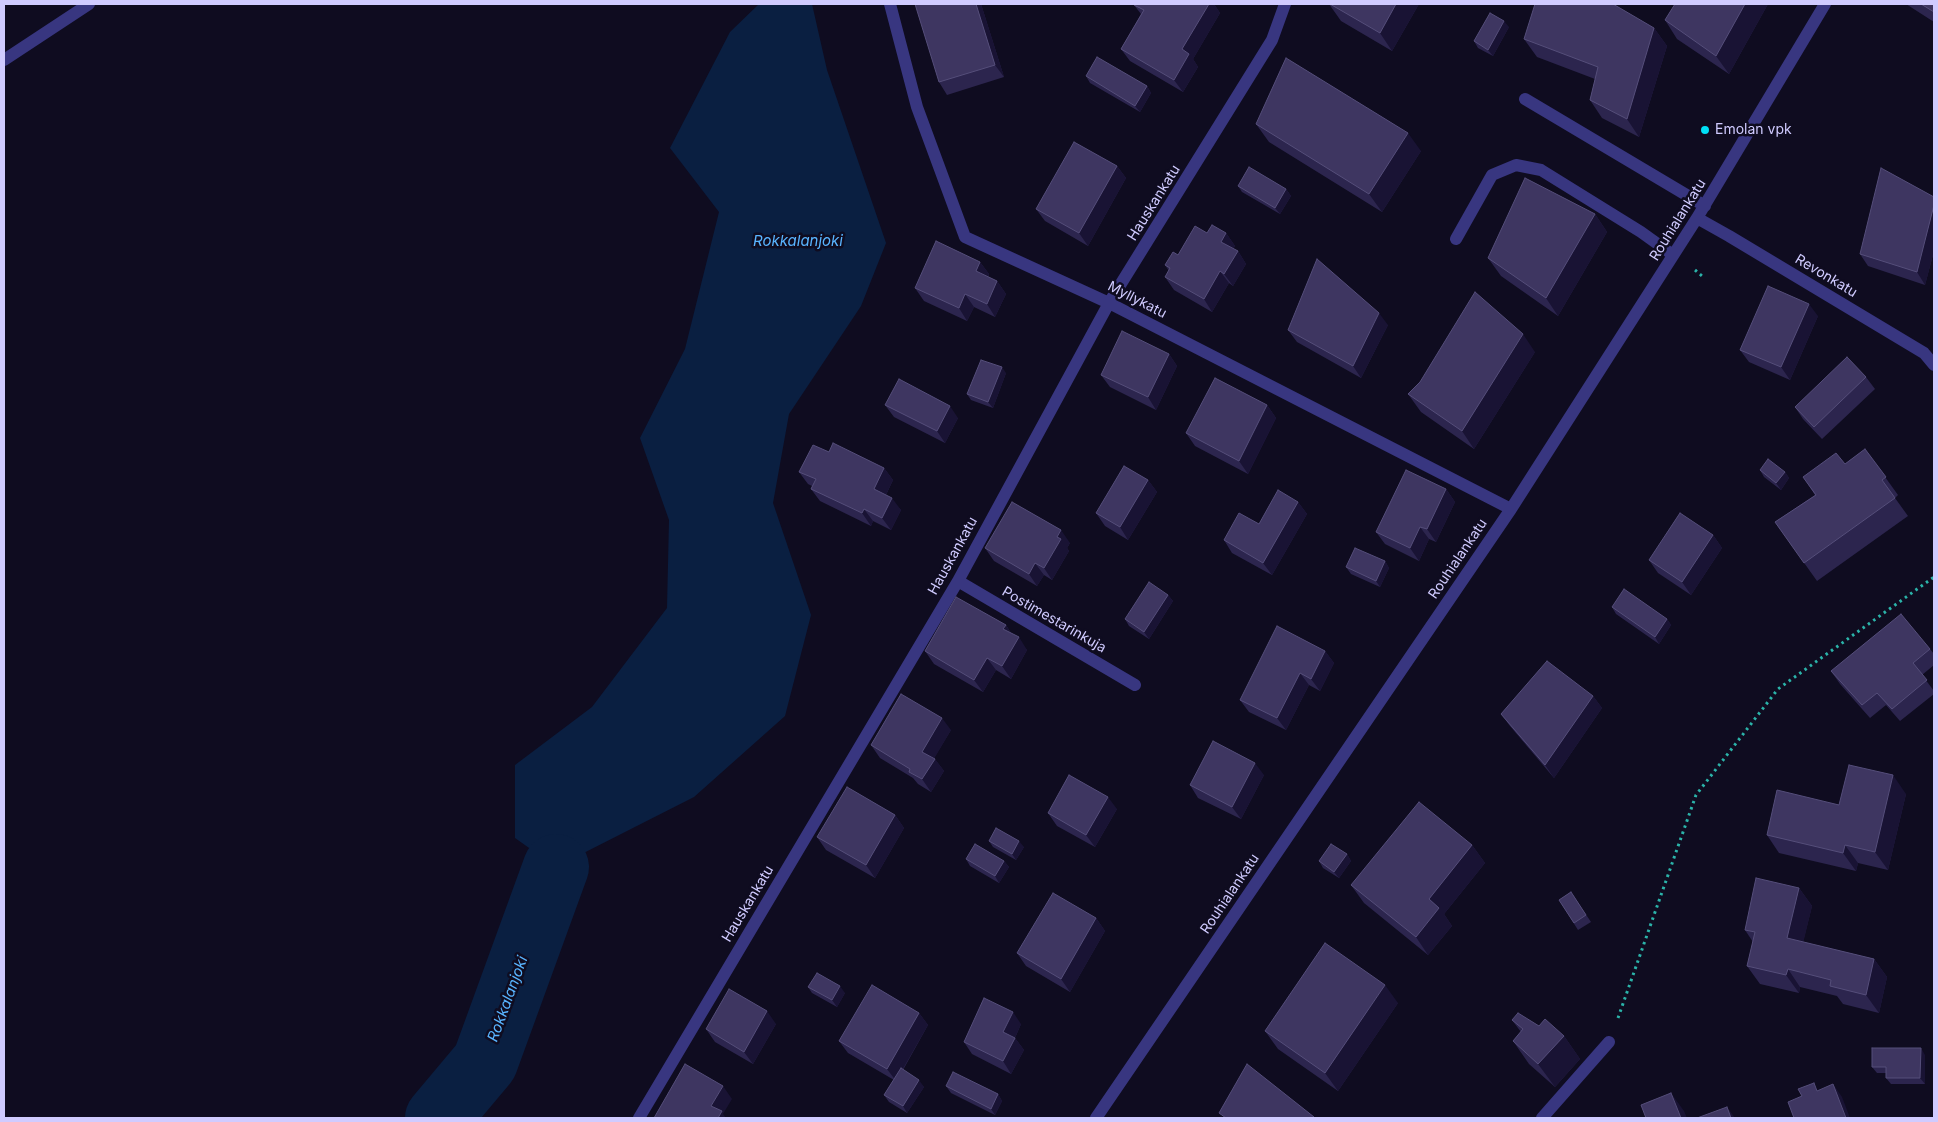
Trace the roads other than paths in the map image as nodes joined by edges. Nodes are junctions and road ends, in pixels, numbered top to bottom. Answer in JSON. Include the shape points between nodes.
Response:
{"nodes":[{"id":1,"x":89,"y":4,"type":"edge"},
{"id":2,"x":890,"y":4,"type":"edge"},
{"id":3,"x":1285,"y":4,"type":"edge"},
{"id":4,"x":1825,"y":4,"type":"edge"},
{"id":5,"x":4,"y":60,"type":"edge"},
{"id":6,"x":1525,"y":99,"type":"dead end"},
{"id":7,"x":1705,"y":206,"type":"junction"},
{"id":8,"x":1697,"y":218,"type":"junction"},
{"id":9,"x":1456,"y":239,"type":"dead end"},
{"id":10,"x":1673,"y":255,"type":"junction"},
{"id":11,"x":1110,"y":303,"type":"junction"},
{"id":12,"x":1934,"y":365,"type":"edge"},
{"id":13,"x":1510,"y":509,"type":"junction"},
{"id":14,"x":958,"y":581,"type":"junction"},
{"id":15,"x":1135,"y":685,"type":"dead end"},
{"id":16,"x":1609,"y":1042,"type":"road end"},
{"id":17,"x":639,"y":1118,"type":"edge"},
{"id":18,"x":1096,"y":1118,"type":"edge"},
{"id":19,"x":1542,"y":1118,"type":"edge"}],
"edges":[{"from":1,"to":5,"type":"street"},
{"from":2,"to":11,"type":"street","name":"Myllykatu","via":[[918,107],[966,236]]},
{"from":3,"to":11,"type":"street","name":"Hauskankatu","via":[[1272,40]]},
{"from":4,"to":7,"type":"street","name":"Rouhialankatu"},
{"from":6,"to":7,"type":"street"},
{"from":7,"to":8,"type":"street","name":"Rouhialankatu"},
{"from":8,"to":10,"type":"street","name":"Rouhialankatu"},
{"from":8,"to":12,"type":"street","name":"Revonkatu","via":[[1924,353]]},
{"from":9,"to":10,"type":"street","via":[[1492,175],[1516,164],[1541,170]]},
{"from":10,"to":13,"type":"street","name":"Rouhialankatu"},
{"from":11,"to":13,"type":"street","name":"Myllykatu"},
{"from":11,"to":14,"type":"street","name":"Hauskankatu"},
{"from":13,"to":18,"type":"street","name":"Rouhialankatu"},
{"from":14,"to":15,"type":"street","name":"Postimestarinkuja"},
{"from":14,"to":17,"type":"street","name":"Hauskankatu"},
{"from":16,"to":19,"type":"street"}]}
